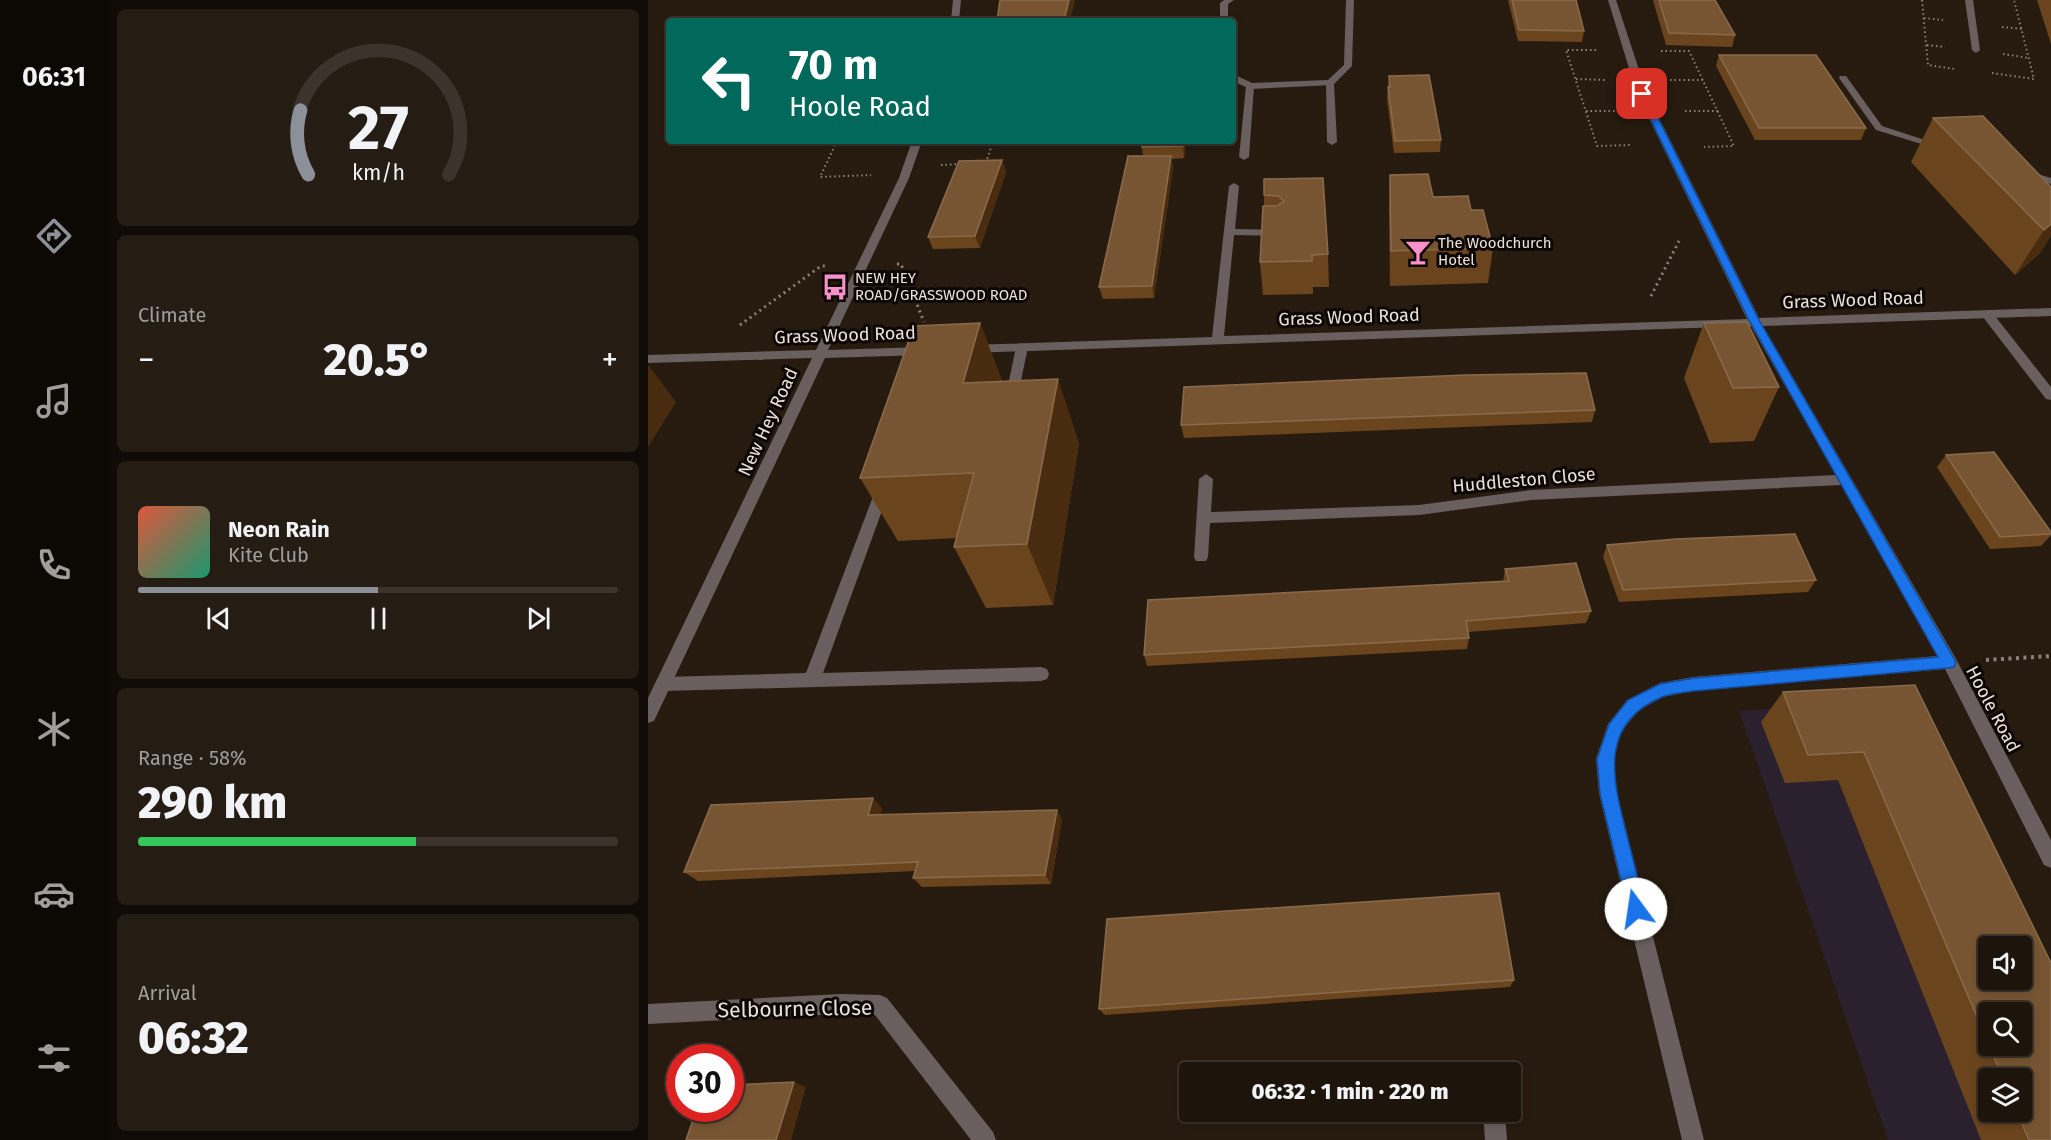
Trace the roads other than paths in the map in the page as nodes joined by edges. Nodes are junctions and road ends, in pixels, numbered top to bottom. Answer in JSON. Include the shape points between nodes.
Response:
{"nodes":[{"id":1,"x":957,"y":0,"type":"edge"},
{"id":2,"x":1230,"y":0,"type":"edge"},
{"id":3,"x":1350,"y":0,"type":"edge"},
{"id":4,"x":1612,"y":0,"type":"edge"},
{"id":5,"x":1969,"y":0,"type":"edge"},
{"id":6,"x":955,"y":18,"type":"edge"},
{"id":7,"x":1224,"y":18,"type":"edge"},
{"id":8,"x":1976,"y":50,"type":"dead end"},
{"id":9,"x":1236,"y":78,"type":"edge"},
{"id":10,"x":1843,"y":78,"type":"dead end"},
{"id":11,"x":1330,"y":83,"type":"junction"},
{"id":12,"x":1250,"y":86,"type":"junction"},
{"id":13,"x":1332,"y":142,"type":"dead end"},
{"id":14,"x":916,"y":144,"type":"edge"},
{"id":15,"x":1948,"y":149,"type":"edge"},
{"id":16,"x":1244,"y":157,"type":"dead end"},
{"id":17,"x":2017,"y":170,"type":"edge"},
{"id":18,"x":2051,"y":181,"type":"edge"},
{"id":19,"x":1234,"y":186,"type":"dead end"},
{"id":20,"x":1230,"y":232,"type":"junction"},
{"id":21,"x":1279,"y":233,"type":"edge"},
{"id":22,"x":2051,"y":312,"type":"edge"},
{"id":23,"x":1987,"y":314,"type":"junction"},
{"id":24,"x":1754,"y":320,"type":"junction"},
{"id":25,"x":1218,"y":340,"type":"junction"},
{"id":26,"x":1022,"y":347,"type":"junction"},
{"id":27,"x":820,"y":354,"type":"junction"},
{"id":28,"x":648,"y":359,"type":"edge"},
{"id":29,"x":2051,"y":396,"type":"edge"},
{"id":30,"x":1008,"y":415,"type":"edge"},
{"id":31,"x":891,"y":467,"type":"edge"},
{"id":32,"x":1206,"y":479,"type":"dead end"},
{"id":33,"x":1847,"y":480,"type":"junction"},
{"id":34,"x":1204,"y":518,"type":"junction"},
{"id":35,"x":1202,"y":557,"type":"dead end"},
{"id":36,"x":1948,"y":662,"type":"junction"},
{"id":37,"x":1041,"y":674,"type":"dead end"},
{"id":38,"x":812,"y":680,"type":"junction"},
{"id":39,"x":663,"y":684,"type":"junction"},
{"id":40,"x":648,"y":716,"type":"edge"},
{"id":41,"x":2051,"y":859,"type":"edge"},
{"id":42,"x":648,"y":1014,"type":"edge"},
{"id":43,"x":1495,"y":1122,"type":"edge"},
{"id":44,"x":985,"y":1140,"type":"edge"},
{"id":45,"x":1496,"y":1140,"type":"edge"},
{"id":46,"x":1693,"y":1140,"type":"edge"}],
"edges":[{"from":1,"to":6,"type":"street"},
{"from":2,"to":7,"type":"street","via":[[1224,3]]},
{"from":3,"to":11,"type":"street","via":[[1348,66]]},
{"from":4,"to":24,"type":"street","name":"Hoole Road","via":[[1642,94]]},
{"from":5,"to":8,"type":"street"},
{"from":9,"to":12,"type":"street"},
{"from":10,"to":15,"type":"street","via":[[1880,128]]},
{"from":11,"to":12,"type":"street"},
{"from":11,"to":13,"type":"street"},
{"from":12,"to":16,"type":"street"},
{"from":14,"to":27,"type":"street","name":"New Hey Road"},
{"from":17,"to":18,"type":"street"},
{"from":19,"to":20,"type":"street"},
{"from":20,"to":21,"type":"street"},
{"from":20,"to":25,"type":"street"},
{"from":22,"to":23,"type":"street","name":"Grass Wood Road"},
{"from":23,"to":24,"type":"street","name":"Grass Wood Road"},
{"from":23,"to":29,"type":"street"},
{"from":24,"to":25,"type":"street","name":"Grass Wood Road"},
{"from":24,"to":33,"type":"street","name":"Hoole Road"},
{"from":25,"to":26,"type":"street","name":"Grass Wood Road"},
{"from":26,"to":27,"type":"street","name":"Grass Wood Road"},
{"from":26,"to":30,"type":"street"},
{"from":27,"to":28,"type":"street","name":"Grass Wood Road"},
{"from":27,"to":39,"type":"street","name":"New Hey Road"},
{"from":31,"to":38,"type":"street"},
{"from":32,"to":34,"type":"street"},
{"from":33,"to":34,"type":"street","name":"Huddleston Close","via":[[1530,495],[1419,510]]},
{"from":33,"to":36,"type":"street","name":"Hoole Road"},
{"from":34,"to":35,"type":"street"},
{"from":36,"to":41,"type":"street","name":"Hoole Road"},
{"from":36,"to":46,"type":"street","via":[[1660,690],[1633,705],[1614,729],[1605,759],[1608,794]]},
{"from":37,"to":38,"type":"street"},
{"from":38,"to":39,"type":"street"},
{"from":39,"to":40,"type":"street","name":"New Hey Road"},
{"from":42,"to":44,"type":"street","name":"Selbourne Close","via":[[880,1005]]},
{"from":43,"to":45,"type":"street"}]}
